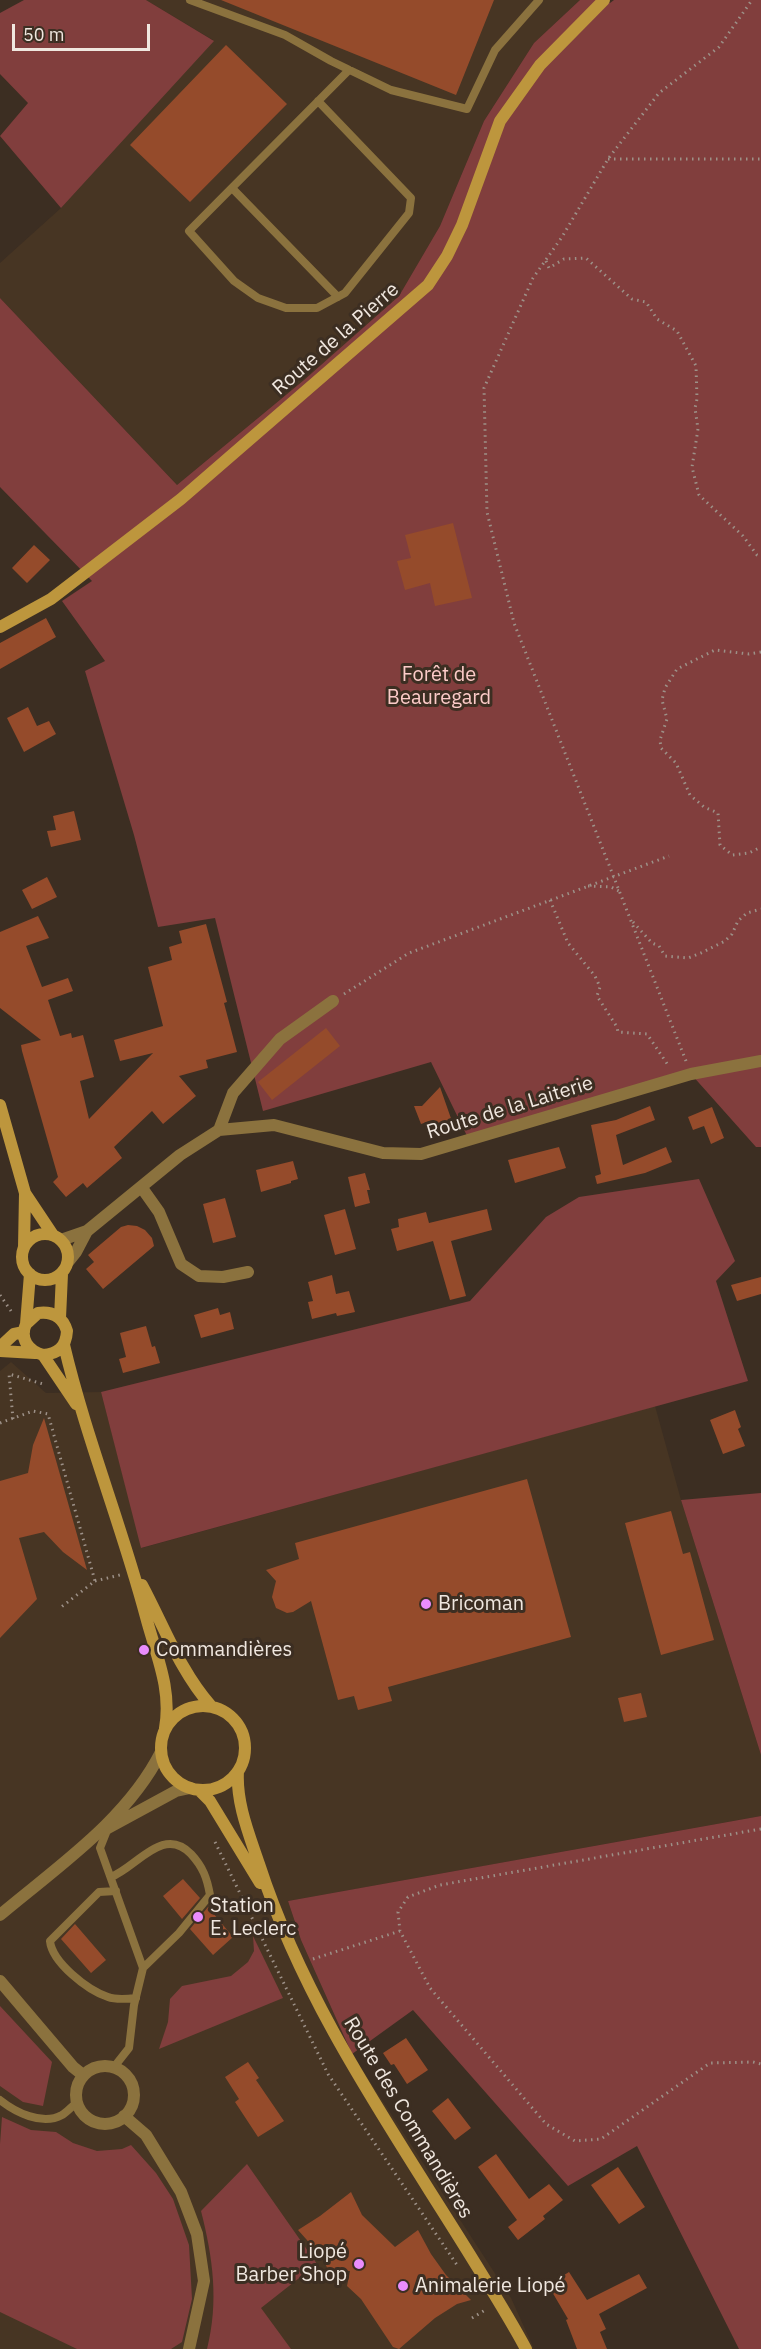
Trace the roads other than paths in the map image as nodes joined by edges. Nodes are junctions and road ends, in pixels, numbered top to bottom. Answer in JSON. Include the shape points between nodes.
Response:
{"nodes":[{"id":1,"x":190,"y":0,"type":"edge"},
{"id":2,"x":539,"y":0,"type":"edge"},
{"id":3,"x":604,"y":0,"type":"edge"},
{"id":4,"x":349,"y":70,"type":"junction"},
{"id":5,"x":318,"y":101,"type":"junction"},
{"id":6,"x":232,"y":188,"type":"junction"},
{"id":7,"x":338,"y":297,"type":"junction"},
{"id":8,"x":0,"y":627,"type":"edge"},
{"id":9,"x":333,"y":1001,"type":"road end"},
{"id":10,"x":761,"y":1061,"type":"edge"},
{"id":11,"x":0,"y":1105,"type":"edge"},
{"id":12,"x":219,"y":1130,"type":"junction"},
{"id":13,"x":142,"y":1188,"type":"junction"},
{"id":14,"x":25,"y":1193,"type":"junction"},
{"id":15,"x":87,"y":1231,"type":"junction"},
{"id":16,"x":57,"y":1237,"type":"junction"},
{"id":17,"x":24,"y":1247,"type":"junction"},
{"id":18,"x":68,"y":1262,"type":"junction"},
{"id":19,"x":248,"y":1272,"type":"dead end"},
{"id":20,"x":30,"y":1274,"type":"junction"},
{"id":21,"x":62,"y":1274,"type":"junction"},
{"id":22,"x":60,"y":1318,"type":"junction"},
{"id":23,"x":25,"y":1328,"type":"junction"},
{"id":24,"x":64,"y":1346,"type":"junction"},
{"id":25,"x":0,"y":1349,"type":"edge"},
{"id":26,"x":39,"y":1354,"type":"junction"},
{"id":27,"x":82,"y":1413,"type":"junction"},
{"id":28,"x":134,"y":1569,"type":"junction"},
{"id":29,"x":211,"y":1706,"type":"junction"},
{"id":30,"x":165,"y":1728,"type":"junction"},
{"id":31,"x":160,"y":1752,"type":"junction"},
{"id":32,"x":238,"y":1771,"type":"junction"},
{"id":33,"x":194,"y":1789,"type":"junction"},
{"id":34,"x":108,"y":1828,"type":"junction"},
{"id":35,"x":92,"y":1837,"type":"junction"},
{"id":36,"x":111,"y":1877,"type":"junction"},
{"id":37,"x":116,"y":1890,"type":"junction"},
{"id":38,"x":270,"y":1899,"type":"junction"},
{"id":39,"x":0,"y":1915,"type":"edge"},
{"id":40,"x":143,"y":1968,"type":"junction"},
{"id":41,"x":0,"y":1981,"type":"edge"},
{"id":42,"x":136,"y":1998,"type":"junction"},
{"id":43,"x":114,"y":2067,"type":"junction"},
{"id":44,"x":82,"y":2075,"type":"junction"},
{"id":45,"x":0,"y":2100,"type":"edge"},
{"id":46,"x":77,"y":2103,"type":"junction"},
{"id":47,"x":124,"y":2116,"type":"junction"},
{"id":48,"x":189,"y":2349,"type":"edge"},
{"id":49,"x":526,"y":2349,"type":"edge"}],
"edges":[{"from":1,"to":4,"type":"lane","via":[[285,35]]},
{"from":2,"to":4,"type":"lane","via":[[495,50],[467,109],[391,90]]},
{"from":3,"to":8,"type":"main road","name":"Route de la Pierre","via":[[540,65],[500,121],[462,225],[428,285],[181,499],[51,599]]},
{"from":4,"to":5,"type":"lane"},
{"from":5,"to":6,"type":"lane"},
{"from":5,"to":7,"type":"lane","via":[[411,198],[409,213]]},
{"from":6,"to":7,"type":"lane"},
{"from":6,"to":7,"type":"lane","via":[[189,231],[234,281],[258,298],[286,308],[317,308]]},
{"from":9,"to":12,"type":"street","via":[[280,1039],[233,1093]]},
{"from":10,"to":12,"type":"street","name":"Route de la Laiterie","via":[[691,1073],[422,1154],[383,1153],[274,1125]]},
{"from":11,"to":14,"type":"main road"},
{"from":12,"to":13,"type":"street","name":"Route de la Laiterie","via":[[180,1155]]},
{"from":13,"to":15,"type":"street","name":"Route de la Laiterie"},
{"from":13,"to":19,"type":"street","via":[[159,1212],[181,1264],[199,1276]]},
{"from":14,"to":16,"type":"main road"},
{"from":14,"to":17,"type":"main road"},
{"from":15,"to":16,"type":"street","name":"Route de la Laiterie"},
{"from":15,"to":18,"type":"street","name":"Route de la Laiterie"},
{"from":16,"to":17,"type":"main road","via":[[36,1235]]},
{"from":16,"to":18,"type":"main road","via":[[66,1246]]},
{"from":17,"to":20,"type":"main road","via":[[22,1262]]},
{"from":18,"to":21,"type":"main road"},
{"from":20,"to":21,"type":"main road","via":[[46,1280]]},
{"from":20,"to":23,"type":"main road"},
{"from":21,"to":22,"type":"main road","name":"Route des Commandières"},
{"from":22,"to":23,"type":"main road","via":[[46,1312],[31,1317]]},
{"from":22,"to":24,"type":"main road","name":"Route des Commandières","via":[[67,1331]]},
{"from":23,"to":25,"type":"main road"},
{"from":23,"to":26,"type":"main road","name":"Route des Commandières","via":[[24,1340]]},
{"from":24,"to":26,"type":"main road"},
{"from":24,"to":27,"type":"main road","name":"Route des Commandières"},
{"from":25,"to":26,"type":"main road"},
{"from":26,"to":27,"type":"main road","name":"Route des Commandières"},
{"from":27,"to":28,"type":"main road","name":"Route des Commandières"},
{"from":28,"to":29,"type":"main road","name":"Route des Commandières","via":[[184,1669]]},
{"from":28,"to":30,"type":"main road","name":"Route des Commandières","via":[[164,1676],[168,1708]]},
{"from":29,"to":30,"type":"main road","via":[[193,1706],[176,1714]]},
{"from":29,"to":32,"type":"main road","name":"Route des Commandières","via":[[226,1712],[238,1724],[246,1742]]},
{"from":30,"to":31,"type":"main road","name":"Route des Commandières"},
{"from":31,"to":33,"type":"main road","name":"Route des Commandières","via":[[165,1767],[176,1780]]},
{"from":31,"to":35,"type":"street","via":[[136,1793]]},
{"from":32,"to":33,"type":"main road","via":[[214,1789]]},
{"from":32,"to":38,"type":"main road","name":"Route des Commandières","via":[[243,1816]]},
{"from":33,"to":34,"type":"street","via":[[176,1791]]},
{"from":33,"to":38,"type":"main road","name":"Route des Commandières","via":[[210,1801]]},
{"from":34,"to":35,"type":"street"},
{"from":34,"to":36,"type":"lane","via":[[100,1848]]},
{"from":35,"to":39,"type":"street"},
{"from":36,"to":37,"type":"lane"},
{"from":36,"to":40,"type":"lane","via":[[160,1844],[173,1843],[185,1848],[207,1875],[210,1895]]},
{"from":37,"to":40,"type":"lane"},
{"from":37,"to":42,"type":"lane","via":[[99,1892],[50,1941],[51,1951],[85,1987],[109,1998]]},
{"from":38,"to":49,"type":"main road","name":"Route des Commandières","via":[[297,1964],[351,2064]]},
{"from":40,"to":42,"type":"lane"},
{"from":41,"to":44,"type":"street"},
{"from":42,"to":43,"type":"lane","via":[[129,2048]]},
{"from":43,"to":44,"type":"street","via":[[97,2066]]},
{"from":43,"to":47,"type":"street","via":[[128,2077],[134,2094]]},
{"from":44,"to":46,"type":"street","via":[[75,2093]]},
{"from":45,"to":46,"type":"lane","via":[[13,2110],[43,2120],[61,2116]]},
{"from":46,"to":47,"type":"street","via":[[96,2122],[115,2122]]},
{"from":47,"to":48,"type":"street","via":[[146,2135],[180,2192],[197,2234],[204,2282]]}]}
